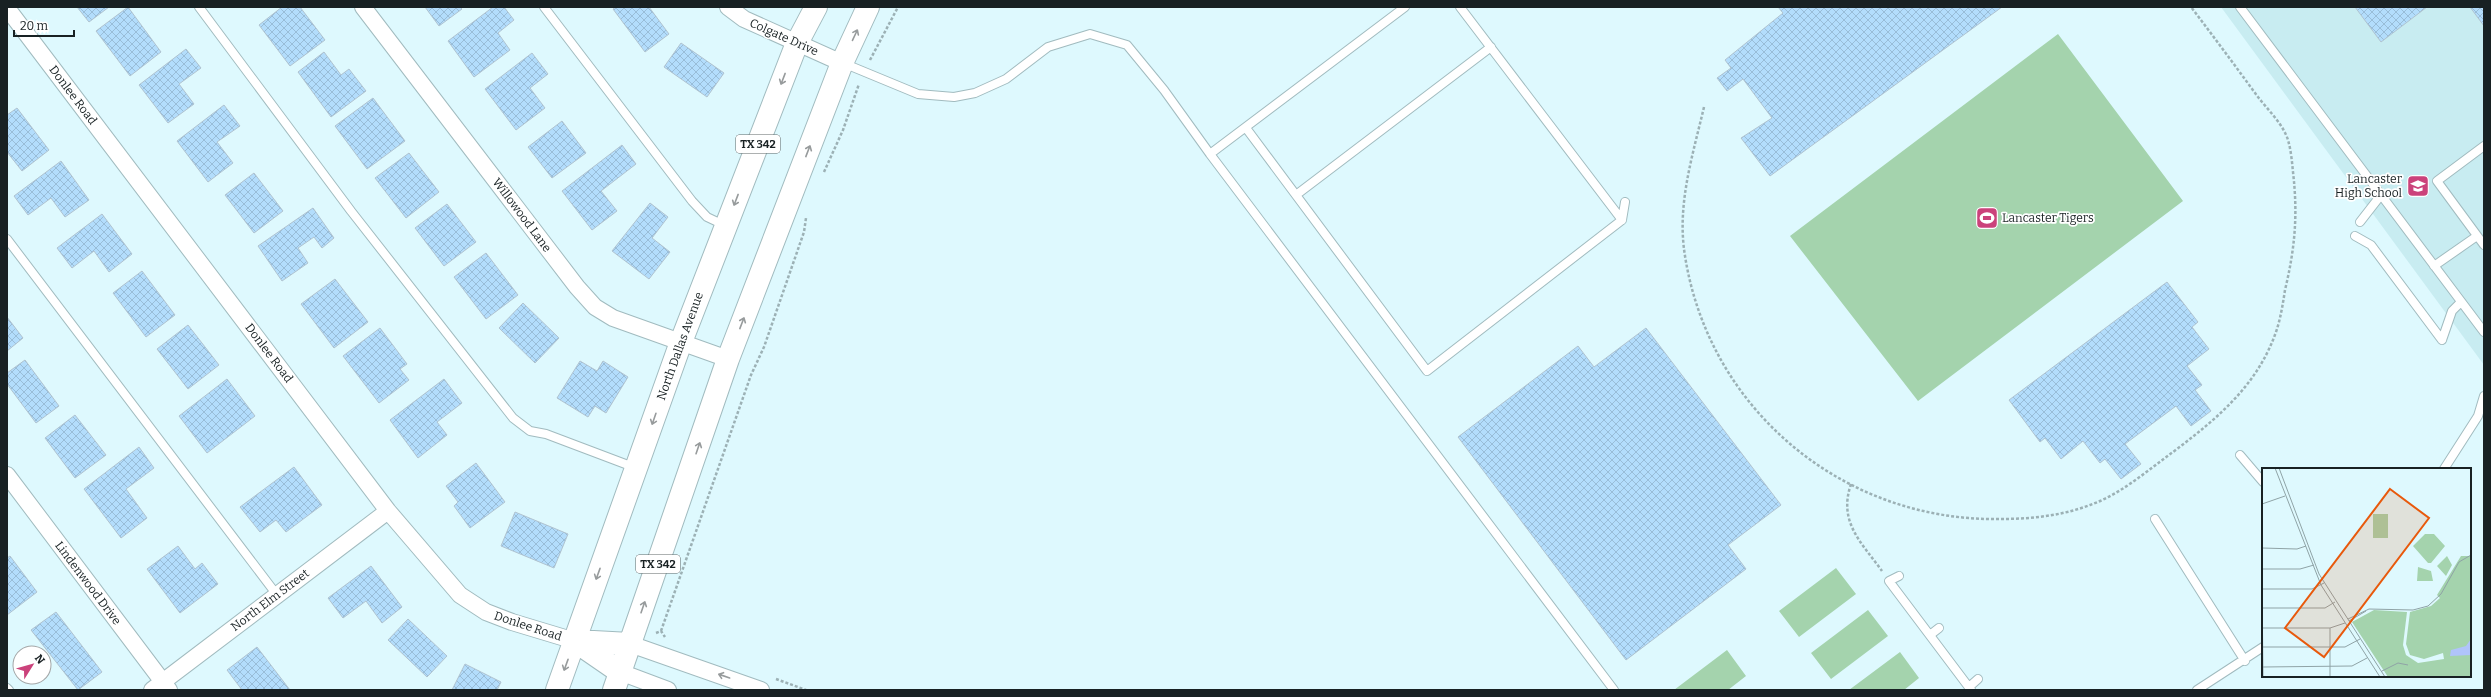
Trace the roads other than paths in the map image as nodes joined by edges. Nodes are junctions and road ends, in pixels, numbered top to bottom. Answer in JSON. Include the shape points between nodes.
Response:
{"nodes":[{"id":1,"x":199,"y":7,"type":"edge"},
{"id":2,"x":363,"y":7,"type":"edge"},
{"id":3,"x":544,"y":7,"type":"edge"},
{"id":4,"x":728,"y":7,"type":"edge"},
{"id":5,"x":816,"y":7,"type":"edge"},
{"id":6,"x":868,"y":7,"type":"edge"},
{"id":7,"x":1405,"y":7,"type":"edge"},
{"id":8,"x":1460,"y":7,"type":"edge"},
{"id":9,"x":2240,"y":7,"type":"edge"},
{"id":10,"x":7,"y":8,"type":"edge"},
{"id":11,"x":798,"y":43,"type":"junction"},
{"id":12,"x":1491,"y":47,"type":"junction"},
{"id":13,"x":842,"y":63,"type":"junction"},
{"id":14,"x":1246,"y":128,"type":"junction"},
{"id":15,"x":2484,"y":146,"type":"edge"},
{"id":16,"x":1210,"y":154,"type":"junction"},
{"id":17,"x":1296,"y":195,"type":"junction"},
{"id":18,"x":2381,"y":195,"type":"junction"},
{"id":19,"x":1625,"y":202,"type":"dead end"},
{"id":20,"x":1622,"y":220,"type":"junction"},
{"id":21,"x":2360,"y":222,"type":"dead end"},
{"id":22,"x":726,"y":226,"type":"junction"},
{"id":23,"x":2354,"y":236,"type":"dead end"},
{"id":24,"x":2477,"y":236,"type":"junction"},
{"id":25,"x":7,"y":239,"type":"edge"},
{"id":26,"x":2484,"y":245,"type":"edge"},
{"id":27,"x":2434,"y":266,"type":"junction"},
{"id":28,"x":2461,"y":302,"type":"junction"},
{"id":29,"x":2484,"y":332,"type":"edge"},
{"id":30,"x":681,"y":342,"type":"junction"},
{"id":31,"x":728,"y":359,"type":"junction"},
{"id":32,"x":2484,"y":396,"type":"edge"},
{"id":33,"x":2240,"y":455,"type":"dead end"},
{"id":34,"x":636,"y":468,"type":"junction"},
{"id":35,"x":2445,"y":468,"type":"edge"},
{"id":36,"x":7,"y":475,"type":"edge"},
{"id":37,"x":2262,"y":481,"type":"edge"},
{"id":38,"x":388,"y":511,"type":"junction"},
{"id":39,"x":2155,"y":519,"type":"dead end"},
{"id":40,"x":1898,"y":576,"type":"dead end"},
{"id":41,"x":277,"y":595,"type":"junction"},
{"id":42,"x":1939,"y":628,"type":"dead end"},
{"id":43,"x":1930,"y":635,"type":"junction"},
{"id":44,"x":575,"y":640,"type":"junction"},
{"id":45,"x":630,"y":644,"type":"junction"},
{"id":46,"x":2262,"y":648,"type":"edge"},
{"id":47,"x":2245,"y":661,"type":"junction"},
{"id":48,"x":1978,"y":679,"type":"dead end"},
{"id":49,"x":617,"y":681,"type":"edge"},
{"id":50,"x":161,"y":687,"type":"edge"},
{"id":51,"x":1970,"y":688,"type":"edge"},
{"id":52,"x":557,"y":690,"type":"edge"},
{"id":53,"x":668,"y":690,"type":"edge"},
{"id":54,"x":761,"y":690,"type":"edge"},
{"id":55,"x":1614,"y":690,"type":"edge"},
{"id":56,"x":2198,"y":690,"type":"edge"}],
"edges":[{"from":1,"to":34,"type":"lane","via":[[351,211],[513,418],[530,431],[546,434]]},
{"from":2,"to":30,"type":"street","name":"Willowood Lane","via":[[591,302],[613,318]]},
{"from":3,"to":22,"type":"lane","via":[[692,201],[707,217]]},
{"from":4,"to":11,"type":"street","name":"Colgate Drive","via":[[744,19]]},
{"from":5,"to":11,"type":"main road","name":"North Dallas Avenue","number":"TX 342"},
{"from":13,"to":6,"type":"main road","number":"TX 342","one_way":true},
{"from":7,"to":14,"type":"lane"},
{"from":8,"to":12,"type":"lane"},
{"from":9,"to":18,"type":"lane"},
{"from":10,"to":38,"type":"street","name":"Donlee Road"},
{"from":11,"to":13,"type":"street","name":"Colgate Drive"},
{"from":11,"to":22,"type":"main road","name":"North Dallas Avenue","number":"TX 342","one_way":true},
{"from":12,"to":17,"type":"lane"},
{"from":12,"to":20,"type":"lane"},
{"from":13,"to":16,"type":"lane","via":[[918,94],[954,97],[975,93],[1006,79],[1048,47],[1090,34],[1127,45],[1164,90]]},
{"from":31,"to":13,"type":"main road","number":"TX 342","one_way":true},
{"from":14,"to":16,"type":"lane"},
{"from":14,"to":17,"type":"lane"},
{"from":15,"to":24,"type":"lane","via":[[2437,181]]},
{"from":16,"to":55,"type":"lane"},
{"from":17,"to":20,"type":"lane","via":[[1427,371]]},
{"from":18,"to":21,"type":"lane"},
{"from":18,"to":27,"type":"lane"},
{"from":19,"to":20,"type":"lane"},
{"from":22,"to":30,"type":"main road","name":"North Dallas Avenue","number":"TX 342"},
{"from":23,"to":28,"type":"lane","via":[[2371,245],[2442,340],[2452,311]]},
{"from":24,"to":26,"type":"lane"},
{"from":24,"to":27,"type":"lane"},
{"from":25,"to":41,"type":"lane"},
{"from":27,"to":28,"type":"lane"},
{"from":28,"to":29,"type":"lane"},
{"from":30,"to":31,"type":"street","name":"Willowood Lane"},
{"from":30,"to":34,"type":"main road","name":"North Dallas Avenue","number":"TX 342","one_way":true},
{"from":45,"to":31,"type":"main road","number":"TX 342","one_way":true},
{"from":32,"to":35,"type":"lane","via":[[2478,416]]},
{"from":33,"to":37,"type":"lane"},
{"from":34,"to":44,"type":"main road","name":"North Dallas Avenue","number":"TX 342","one_way":true},
{"from":36,"to":50,"type":"street","name":"Lindenwood Drive"},
{"from":38,"to":41,"type":"street","name":"North Elm Street"},
{"from":38,"to":44,"type":"street","name":"Donlee Road","via":[[460,595],[486,612]]},
{"from":39,"to":47,"type":"lane"},
{"from":40,"to":43,"type":"lane","via":[[1890,581]]},
{"from":41,"to":50,"type":"street","name":"North Elm Street"},
{"from":42,"to":43,"type":"lane"},
{"from":43,"to":51,"type":"lane"},
{"from":44,"to":45,"type":"main road"},
{"from":44,"to":49,"type":"main road"},
{"from":44,"to":52,"type":"main road","name":"North Dallas Avenue","number":"TX 342","one_way":true},
{"from":45,"to":49,"type":"main road","number":"TX 342"},
{"from":54,"to":45,"type":"street","one_way":true},
{"from":46,"to":47,"type":"lane"},
{"from":47,"to":56,"type":"lane"},
{"from":48,"to":51,"type":"lane"},
{"from":49,"to":53,"type":"street"}]}
